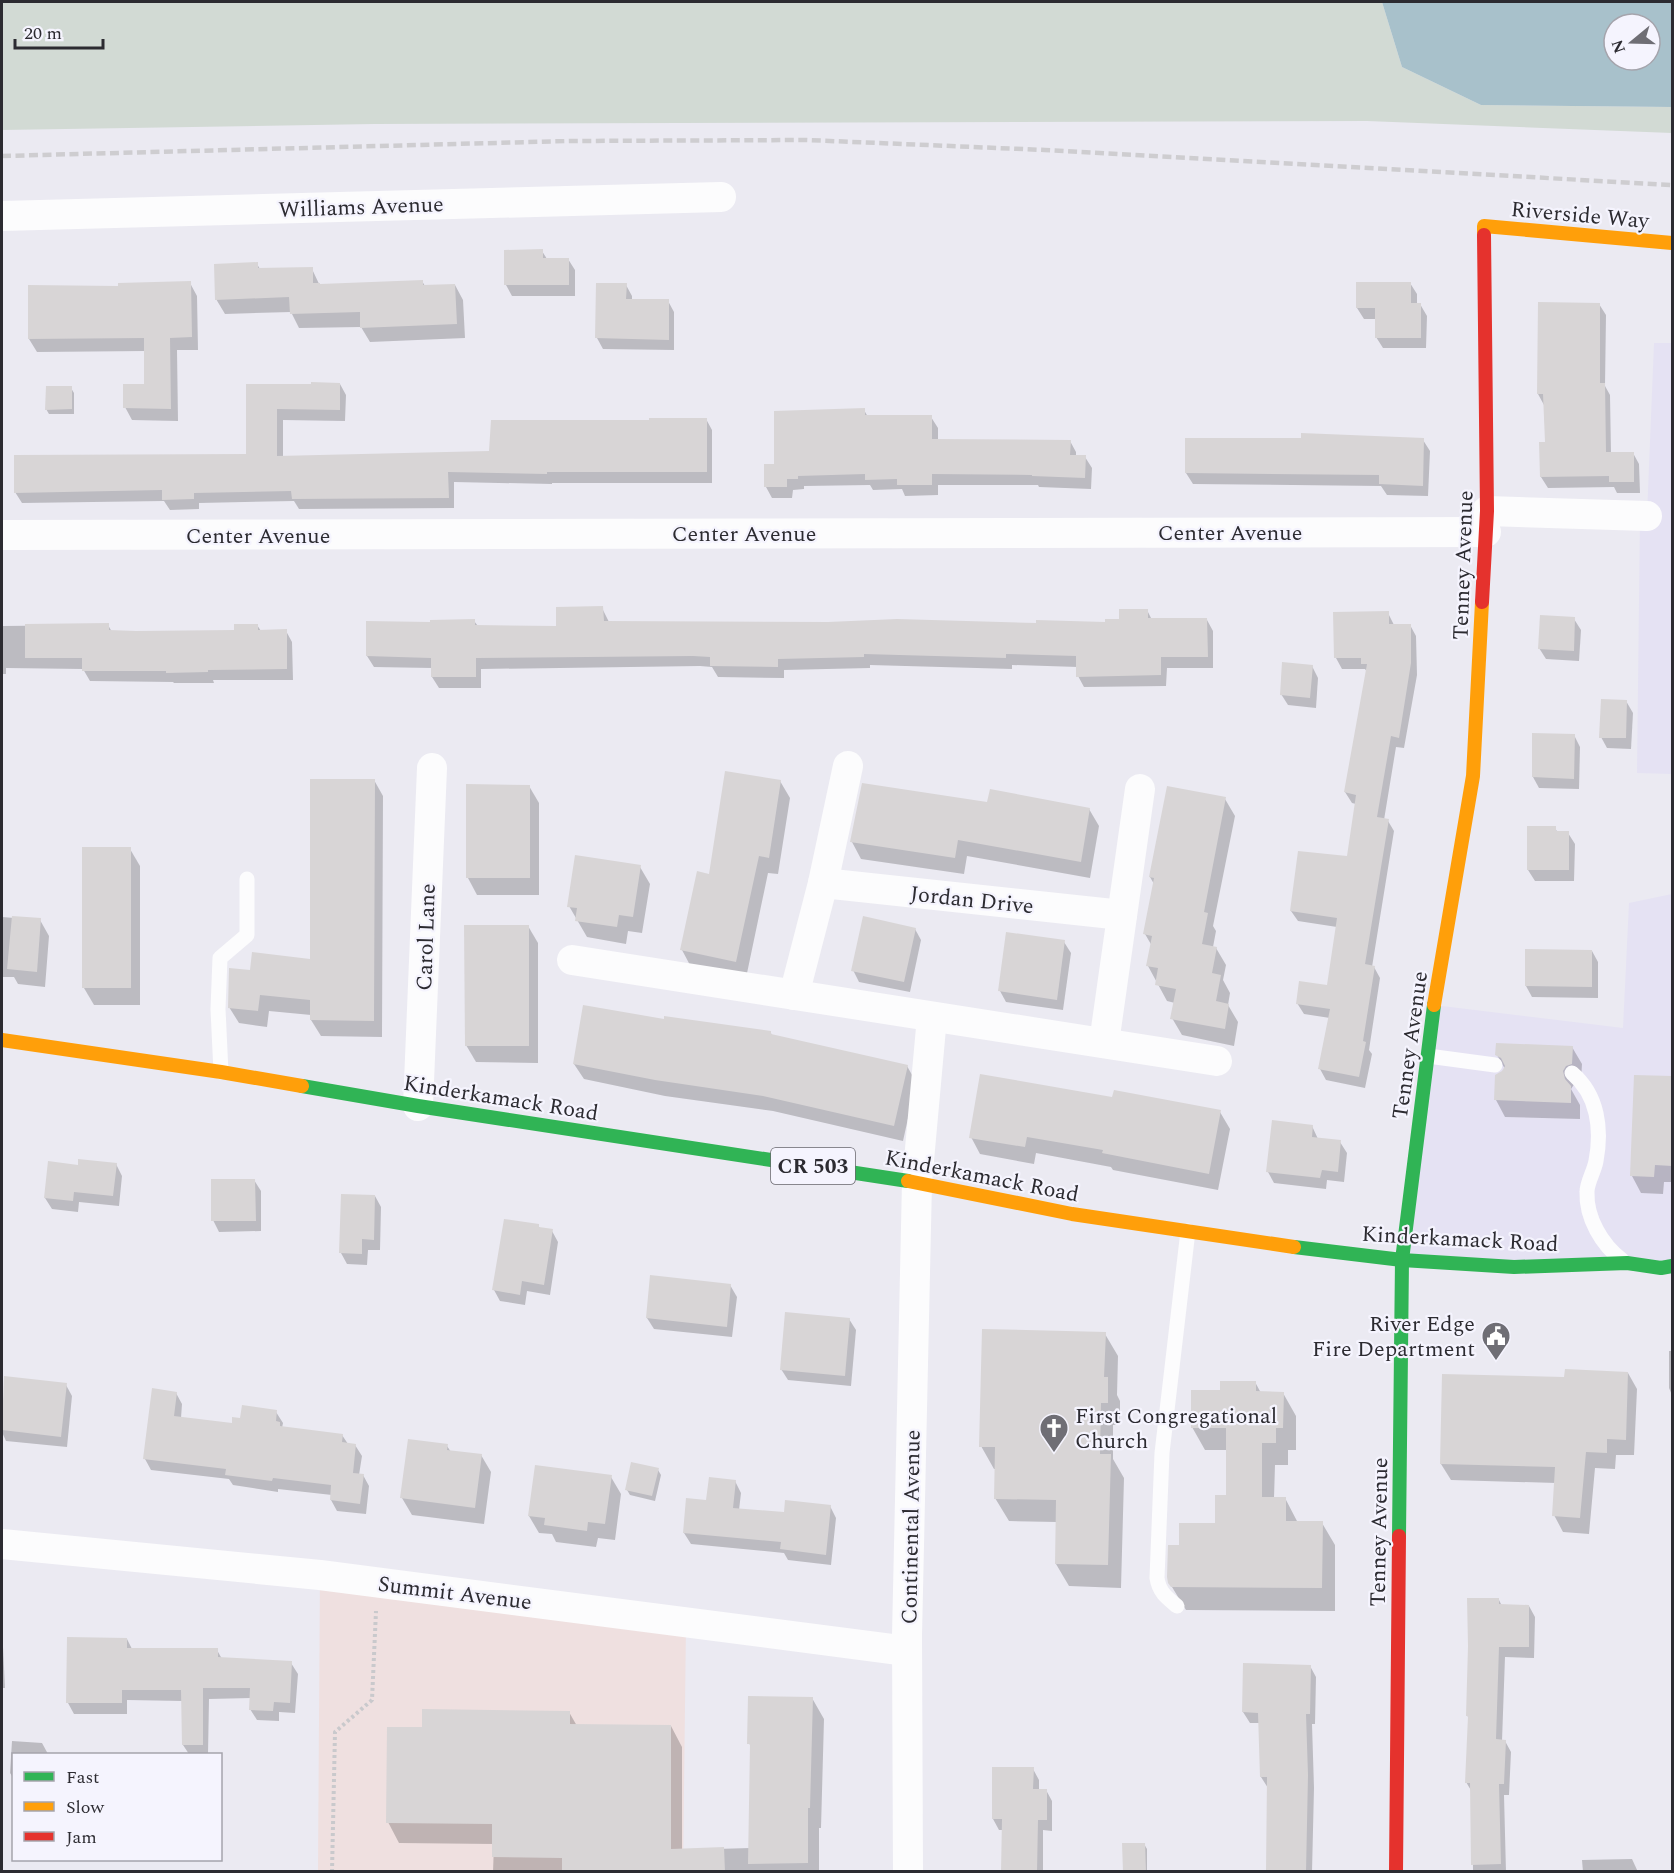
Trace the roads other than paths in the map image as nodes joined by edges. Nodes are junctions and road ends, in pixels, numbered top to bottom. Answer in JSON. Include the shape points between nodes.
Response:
{"nodes":[{"id":1,"x":721,"y":197,"type":"dead end"},
{"id":2,"x":2,"y":216,"type":"edge"},
{"id":3,"x":1484,"y":226,"type":"joint"},
{"id":4,"x":1672,"y":243,"type":"edge"},
{"id":5,"x":1647,"y":516,"type":"dead end"},
{"id":6,"x":1487,"y":521,"type":"junction"},
{"id":7,"x":2,"y":536,"type":"edge"},
{"id":8,"x":848,"y":766,"type":"dead end"},
{"id":9,"x":432,"y":768,"type":"dead end"},
{"id":10,"x":1140,"y":789,"type":"dead end"},
{"id":11,"x":247,"y":879,"type":"dead end"},
{"id":12,"x":823,"y":883,"type":"junction"},
{"id":13,"x":1122,"y":915,"type":"junction"},
{"id":14,"x":572,"y":960,"type":"dead end"},
{"id":15,"x":794,"y":995,"type":"junction"},
{"id":16,"x":932,"y":1017,"type":"junction"},
{"id":17,"x":13,"y":1028,"type":"dead end"},
{"id":18,"x":2,"y":1040,"type":"edge"},
{"id":19,"x":1104,"y":1044,"type":"junction"},
{"id":20,"x":68,"y":1049,"type":"junction"},
{"id":21,"x":1428,"y":1056,"type":"junction"},
{"id":22,"x":1217,"y":1061,"type":"dead end"},
{"id":23,"x":1495,"y":1065,"type":"dead end"},
{"id":24,"x":221,"y":1072,"type":"junction"},
{"id":25,"x":1572,"y":1073,"type":"dead end"},
{"id":26,"x":418,"y":1106,"type":"junction"},
{"id":27,"x":917,"y":1182,"type":"junction"},
{"id":28,"x":1188,"y":1232,"type":"junction"},
{"id":29,"x":1402,"y":1260,"type":"junction"},
{"id":30,"x":1627,"y":1263,"type":"junction"},
{"id":31,"x":1672,"y":1266,"type":"edge"},
{"id":32,"x":2,"y":1544,"type":"edge"},
{"id":33,"x":1177,"y":1606,"type":"dead end"},
{"id":34,"x":907,"y":1651,"type":"junction"},
{"id":35,"x":908,"y":1872,"type":"edge"},
{"id":36,"x":1396,"y":1872,"type":"edge"}],
"edges":[{"from":1,"to":2,"type":"street","name":"Williams Avenue"},
{"from":3,"to":4,"type":"street","name":"Riverside Way"},
{"from":3,"to":6,"type":"street","name":"Tenney Avenue"},
{"from":5,"to":6,"type":"street","name":"Center Avenue"},
{"from":6,"to":7,"type":"street","name":"Center Avenue"},
{"from":6,"to":21,"type":"street","name":"Tenney Avenue","via":[[1473,776]]},
{"from":8,"to":12,"type":"street"},
{"from":9,"to":26,"type":"street","name":"Carol Lane"},
{"from":10,"to":13,"type":"street"},
{"from":11,"to":24,"type":"lane","via":[[247,935],[220,958]]},
{"from":12,"to":13,"type":"street","name":"Jordan Drive"},
{"from":12,"to":15,"type":"street"},
{"from":13,"to":19,"type":"street"},
{"from":14,"to":15,"type":"street"},
{"from":15,"to":16,"type":"street"},
{"from":16,"to":19,"type":"street"},
{"from":16,"to":27,"type":"street"},
{"from":17,"to":20,"type":"street"},
{"from":18,"to":20,"type":"street","name":"Kinderkamack Road","number":"CR 503"},
{"from":19,"to":22,"type":"street"},
{"from":20,"to":24,"type":"street","name":"Kinderkamack Road","number":"CR 503"},
{"from":21,"to":23,"type":"lane"},
{"from":21,"to":29,"type":"street","name":"Tenney Avenue"},
{"from":24,"to":26,"type":"street","name":"Kinderkamack Road","number":"CR 503"},
{"from":25,"to":30,"type":"lane","via":[[1589,1091],[1598,1120],[1596,1162],[1587,1190],[1587,1205],[1609,1250]]},
{"from":26,"to":27,"type":"street","name":"Kinderkamack Road","number":"CR 503"},
{"from":27,"to":28,"type":"street","name":"Kinderkamack Road","number":"CR 503","via":[[1072,1214]]},
{"from":27,"to":34,"type":"street","name":"Continental Avenue"},
{"from":28,"to":29,"type":"street","name":"Kinderkamack Road","number":"CR 503"},
{"from":28,"to":33,"type":"lane","via":[[1162,1453],[1158,1533],[1158,1586]]},
{"from":29,"to":30,"type":"street","name":"Kinderkamack Road","number":"CR 503","via":[[1514,1267]]},
{"from":29,"to":36,"type":"street","name":"Tenney Avenue"},
{"from":30,"to":31,"type":"street","name":"Kinderkamack Road","number":"CR 503"},
{"from":32,"to":34,"type":"street","name":"Summit Avenue","via":[[320,1575]]},
{"from":34,"to":35,"type":"street","name":"Continental Avenue"}]}
